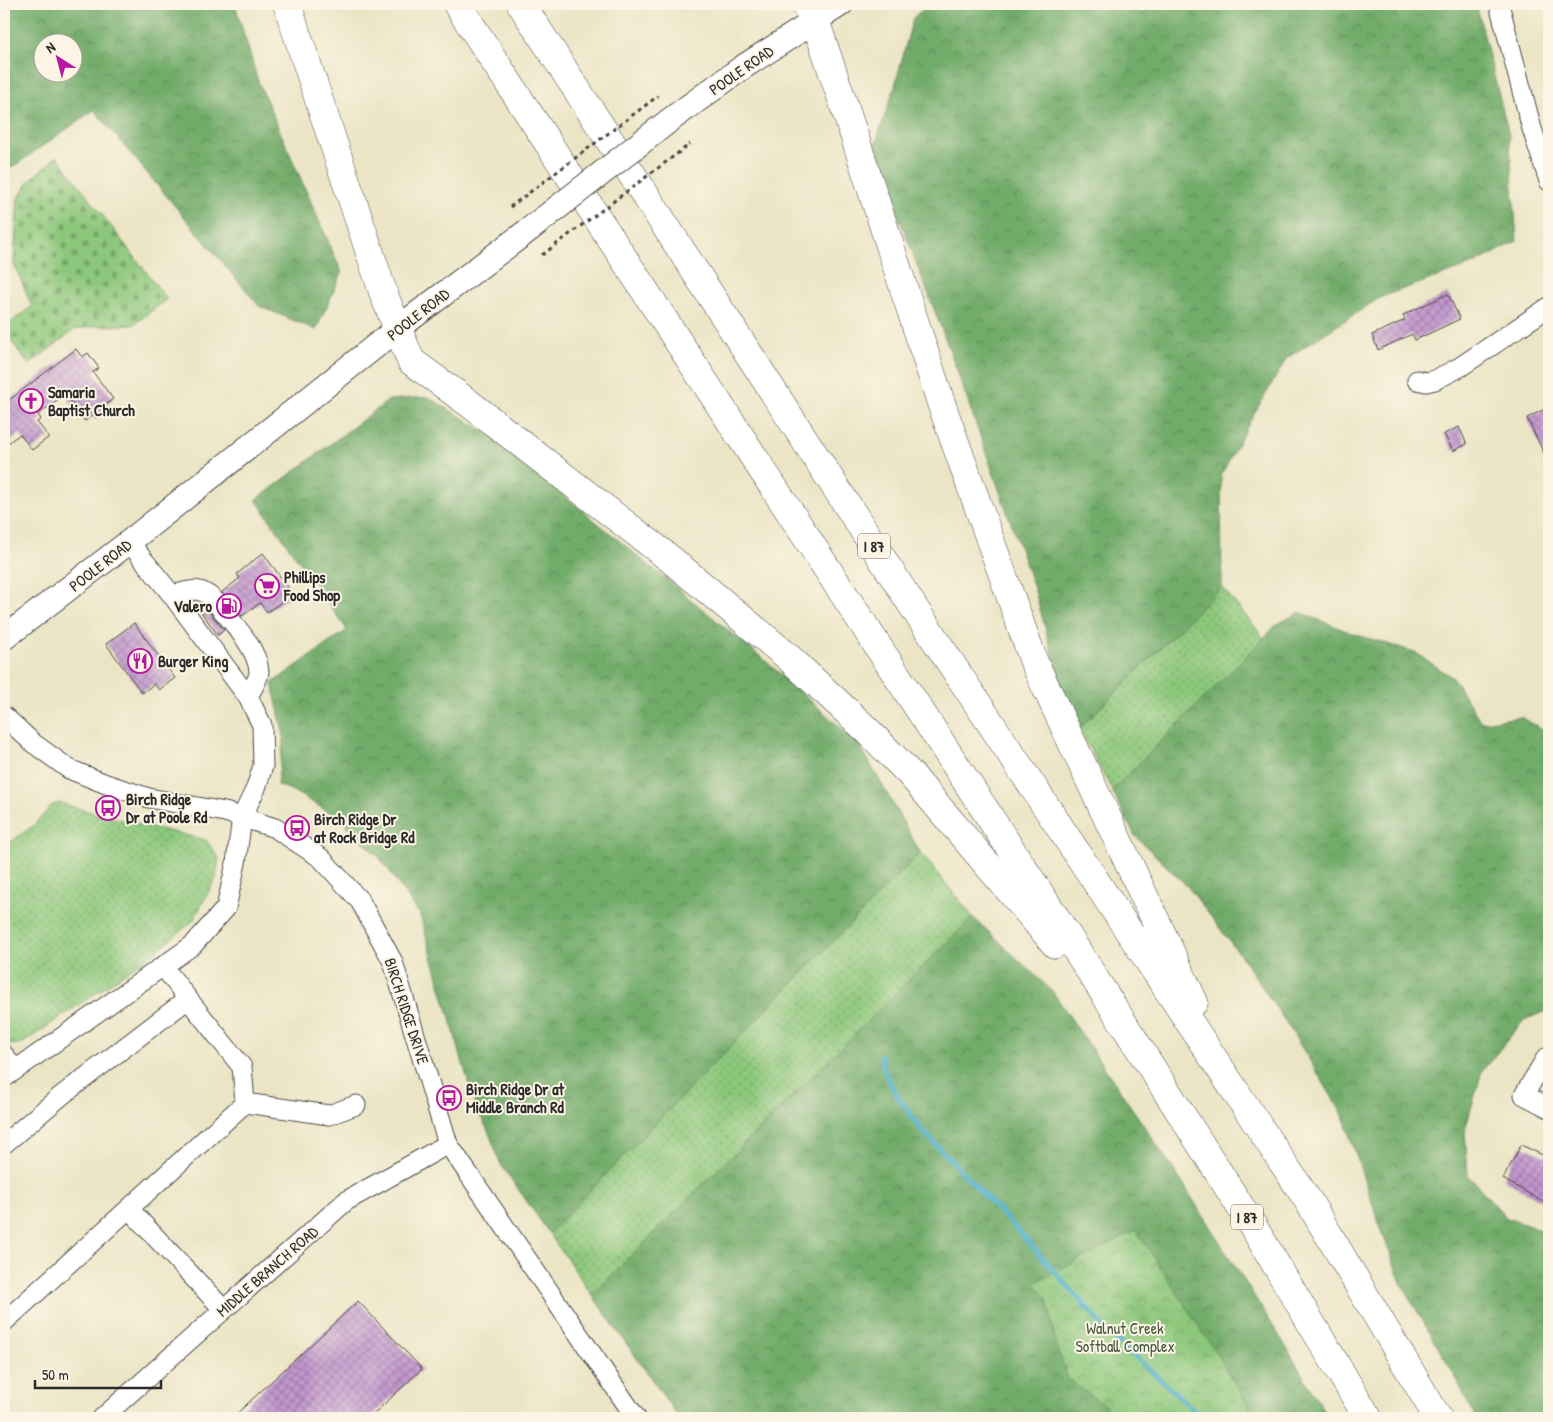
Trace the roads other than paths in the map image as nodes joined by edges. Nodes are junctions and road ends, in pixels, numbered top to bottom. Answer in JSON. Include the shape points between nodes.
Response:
{"nodes":[{"id":1,"x":287,"y":4,"type":"edge"},
{"id":2,"x":457,"y":4,"type":"edge"},
{"id":3,"x":521,"y":4,"type":"edge"},
{"id":4,"x":841,"y":4,"type":"edge"},
{"id":5,"x":1499,"y":4,"type":"edge"},
{"id":6,"x":810,"y":12,"type":"edge"},
{"id":7,"x":1549,"y":181,"type":"edge"},
{"id":8,"x":1549,"y":307,"type":"edge"},
{"id":9,"x":397,"y":329,"type":"junction"},
{"id":10,"x":1417,"y":380,"type":"dead end"},
{"id":11,"x":129,"y":542,"type":"junction"},
{"id":12,"x":172,"y":595,"type":"junction"},
{"id":13,"x":4,"y":638,"type":"edge"},
{"id":14,"x":248,"y":697,"type":"junction"},
{"id":15,"x":4,"y":716,"type":"edge"},
{"id":16,"x":242,"y":817,"type":"junction"},
{"id":17,"x":163,"y":966,"type":"junction"},
{"id":18,"x":188,"y":999,"type":"junction"},
{"id":19,"x":1120,"y":1019,"type":"junction"},
{"id":20,"x":1549,"y":1059,"type":"edge"},
{"id":21,"x":7,"y":1068,"type":"edge"},
{"id":22,"x":1233,"y":1085,"type":"junction"},
{"id":23,"x":245,"y":1103,"type":"junction"},
{"id":24,"x":356,"y":1105,"type":"dead end"},
{"id":25,"x":1549,"y":1108,"type":"edge"},
{"id":26,"x":4,"y":1144,"type":"edge"},
{"id":27,"x":448,"y":1144,"type":"junction"},
{"id":28,"x":129,"y":1210,"type":"junction"},
{"id":29,"x":223,"y":1309,"type":"junction"},
{"id":30,"x":4,"y":1322,"type":"edge"},
{"id":31,"x":102,"y":1418,"type":"edge"},
{"id":32,"x":636,"y":1418,"type":"edge"},
{"id":33,"x":1368,"y":1418,"type":"edge"},
{"id":34,"x":1438,"y":1418,"type":"edge"}],
"edges":[{"from":1,"to":9,"type":"highway"},
{"from":2,"to":19,"type":"highway","number":"I 87"},
{"from":3,"to":22,"type":"highway","number":"I 87","via":[[920,617]]},
{"from":4,"to":6,"type":"main road","name":"POOLE ROAD"},
{"from":5,"to":7,"type":"street"},
{"from":6,"to":9,"type":"main road","name":"POOLE ROAD","bridge":true,"via":[[743,67]]},
{"from":6,"to":22,"type":"highway","via":[[941,403],[1034,662]]},
{"from":8,"to":10,"type":"street","via":[[1460,368],[1435,380]]},
{"from":9,"to":11,"type":"main road","name":"POOLE ROAD"},
{"from":9,"to":19,"type":"highway","via":[[411,362],[669,558],[787,656],[867,730],[912,776]]},
{"from":11,"to":12,"type":"street"},
{"from":11,"to":13,"type":"main road","name":"POOLE ROAD"},
{"from":12,"to":14,"type":"street"},
{"from":12,"to":14,"type":"street","via":[[199,589],[207,593],[246,640],[256,657],[259,674]]},
{"from":14,"to":16,"type":"street","via":[[262,724],[263,766]]},
{"from":15,"to":16,"type":"street","name":"BIRCH RIDGE DRIVE","via":[[33,743],[69,769],[149,798]]},
{"from":16,"to":17,"type":"street","via":[[226,908],[193,945]]},
{"from":16,"to":27,"type":"street","name":"BIRCH RIDGE DRIVE","via":[[275,828],[321,858],[360,901],[393,962]]},
{"from":17,"to":18,"type":"street"},
{"from":17,"to":21,"type":"street"},
{"from":18,"to":23,"type":"street","via":[[242,1067]]},
{"from":18,"to":26,"type":"street"},
{"from":19,"to":33,"type":"highway","number":"I 87","via":[[1254,1228]]},
{"from":20,"to":25,"type":"street","via":[[1546,1058],[1524,1095]]},
{"from":22,"to":34,"type":"highway","number":"I 87","via":[[1309,1202]]},
{"from":23,"to":24,"type":"street","via":[[329,1115]]},
{"from":23,"to":28,"type":"street"},
{"from":27,"to":29,"type":"street","name":"MIDDLE BRANCH ROAD","via":[[346,1201]]},
{"from":27,"to":32,"type":"street","name":"BIRCH RIDGE DRIVE"},
{"from":28,"to":29,"type":"street"},
{"from":28,"to":30,"type":"street"},
{"from":29,"to":31,"type":"street","name":"MIDDLE BRANCH ROAD"}]}
